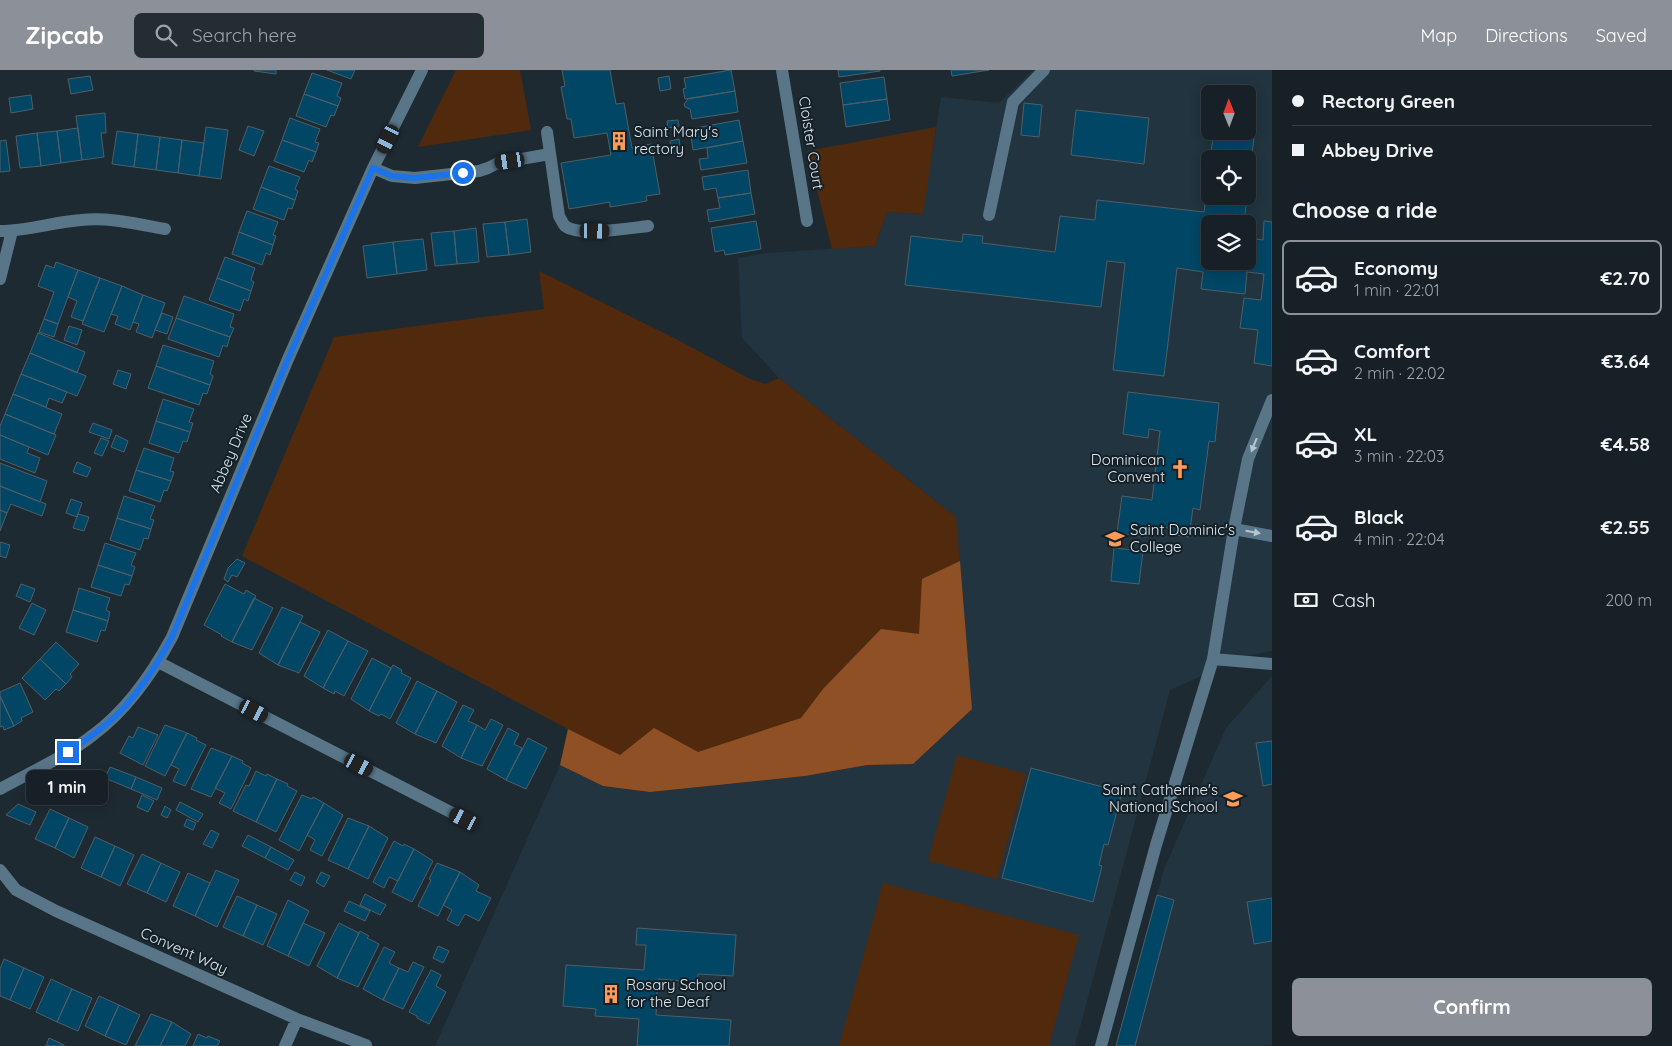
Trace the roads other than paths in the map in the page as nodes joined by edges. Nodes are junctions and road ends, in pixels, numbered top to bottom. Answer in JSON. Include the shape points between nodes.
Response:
{"nodes":[{"id":1,"x":422,"y":70,"type":"edge"},
{"id":2,"x":782,"y":70,"type":"edge"},
{"id":3,"x":1044,"y":70,"type":"edge"},
{"id":4,"x":547,"y":132,"type":"dead end"},
{"id":5,"x":550,"y":154,"type":"junction"},
{"id":6,"x":373,"y":168,"type":"junction"},
{"id":7,"x":988,"y":215,"type":"dead end"},
{"id":8,"x":807,"y":221,"type":"dead end"},
{"id":9,"x":648,"y":226,"type":"dead end"},
{"id":10,"x":165,"y":229,"type":"dead end"},
{"id":11,"x":6,"y":231,"type":"edge"},
{"id":12,"x":0,"y":278,"type":"edge"},
{"id":13,"x":1272,"y":400,"type":"edge"},
{"id":14,"x":1234,"y":529,"type":"junction"},
{"id":15,"x":1272,"y":536,"type":"edge"},
{"id":16,"x":1213,"y":659,"type":"junction"},
{"id":17,"x":158,"y":662,"type":"junction"},
{"id":18,"x":1272,"y":664,"type":"edge"},
{"id":19,"x":0,"y":789,"type":"edge"},
{"id":20,"x":464,"y":819,"type":"dead end"},
{"id":21,"x":0,"y":870,"type":"edge"},
{"id":22,"x":298,"y":1019,"type":"junction"},
{"id":23,"x":366,"y":1045,"type":"edge"},
{"id":24,"x":285,"y":1046,"type":"edge"},
{"id":25,"x":1101,"y":1046,"type":"edge"}],
"edges":[{"from":1,"to":6,"type":"street","name":"Abbey Drive"},
{"from":2,"to":8,"type":"street","name":"Cloister Court"},
{"from":3,"to":7,"type":"street","via":[[1013,102]]},
{"from":4,"to":5,"type":"street"},
{"from":5,"to":6,"type":"street","via":[[498,163],[479,171],[414,178],[392,176]]},
{"from":5,"to":9,"type":"street","via":[[559,216],[565,226],[576,231],[614,231]]},
{"from":6,"to":17,"type":"street","name":"Abbey Drive","via":[[288,359],[172,637]]},
{"from":10,"to":11,"type":"street","via":[[127,222],[82,220]]},
{"from":11,"to":12,"type":"street"},
{"from":13,"to":14,"type":"street","one_way":true,"via":[[1248,459]]},
{"from":14,"to":15,"type":"street","one_way":true},
{"from":14,"to":16,"type":"street"},
{"from":16,"to":18,"type":"street"},
{"from":16,"to":25,"type":"street","via":[[1156,845]]},
{"from":17,"to":19,"type":"street","name":"Abbey Drive","via":[[120,711],[94,735]]},
{"from":17,"to":20,"type":"street"},
{"from":21,"to":22,"type":"street","name":"Convent Way","via":[[16,890],[56,911]]},
{"from":22,"to":23,"type":"street","name":"Convent Way"},
{"from":22,"to":24,"type":"street"}]}
